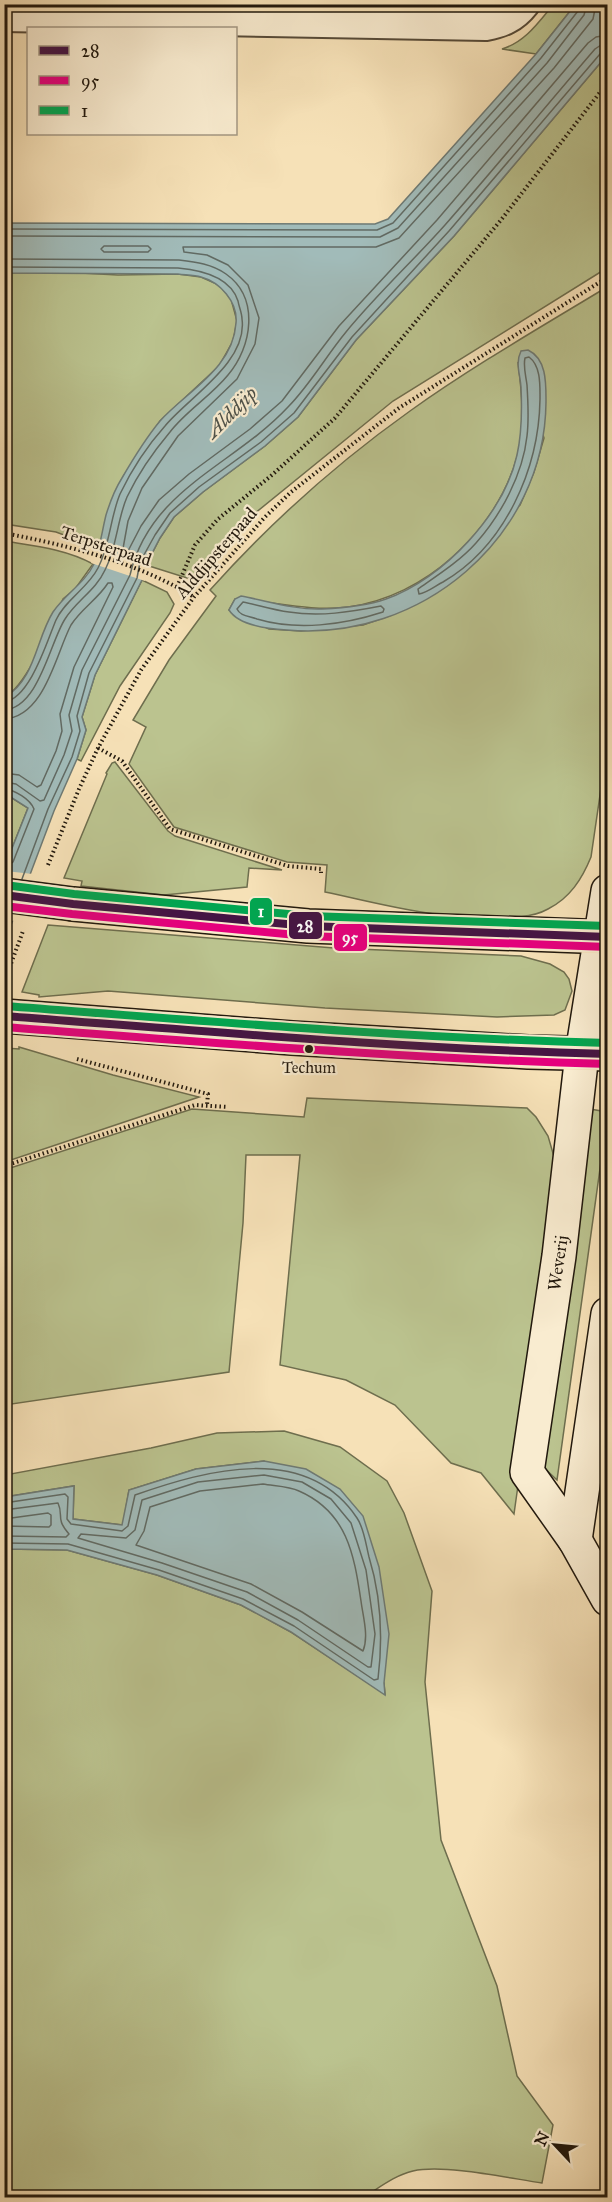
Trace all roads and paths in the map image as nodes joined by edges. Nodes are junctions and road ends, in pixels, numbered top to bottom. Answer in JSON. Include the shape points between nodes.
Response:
{"nodes":[{"id":1,"x":525,"y":4,"type":"edge"},
{"id":2,"x":4,"y":16,"type":"edge"},
{"id":3,"x":608,"y":82,"type":"edge"},
{"id":4,"x":608,"y":277,"type":"edge"},
{"id":5,"x":4,"y":533,"type":"edge"},
{"id":6,"x":177,"y":586,"type":"junction"},
{"id":7,"x":194,"y":597,"type":"junction"},
{"id":8,"x":98,"y":748,"type":"junction"},
{"id":9,"x":46,"y":872,"type":"dead end"},
{"id":10,"x":321,"y":873,"type":"dead end"},
{"id":11,"x":608,"y":891,"type":"edge"},
{"id":12,"x":4,"y":895,"type":"edge"},
{"id":13,"x":25,"y":927,"type":"dead end"},
{"id":14,"x":604,"y":937,"type":"edge"},
{"id":15,"x":4,"y":981,"type":"edge"},
{"id":16,"x":17,"y":1017,"type":"edge"},
{"id":17,"x":595,"y":1054,"type":"edge"},
{"id":18,"x":73,"y":1058,"type":"dead end"},
{"id":19,"x":207,"y":1105,"type":"junction"},
{"id":20,"x":228,"y":1107,"type":"dead end"},
{"id":21,"x":4,"y":1166,"type":"edge"},
{"id":22,"x":608,"y":1314,"type":"edge"},
{"id":23,"x":575,"y":1540,"type":"junction"},
{"id":24,"x":608,"y":1599,"type":"edge"}],
"edges":[{"from":1,"to":2,"type":"street","via":[[509,19],[486,26]]},
{"from":3,"to":6,"type":"path","via":[[501,220],[335,418],[218,519],[195,545]]},
{"from":4,"to":7,"type":"path","name":"Alddjipsterpaad","via":[[399,408],[291,492]]},
{"from":5,"to":6,"type":"path","name":"Terpsterpaad","via":[[83,550]]},
{"from":6,"to":7,"type":"path","name":"Terpsterpaad"},
{"from":7,"to":8,"type":"path","name":"Alddjipsterpaad","via":[[141,670]]},
{"from":8,"to":9,"type":"path","name":"Alddjipsterpaad"},
{"from":8,"to":10,"type":"path","via":[[122,761],[170,829],[288,866],[321,869]]},
{"from":11,"to":14,"type":"street","name":"Weverij"},
{"from":12,"to":14,"type":"main road","bridge":true,"via":[[308,926]]},
{"from":13,"to":15,"type":"path"},
{"from":14,"to":17,"type":"street","name":"Weverij"},
{"from":16,"to":17,"type":"main road","via":[[292,1038]]},
{"from":17,"to":23,"type":"street","name":"Weverij","via":[[559,1256],[527,1472]]},
{"from":18,"to":19,"type":"path","via":[[208,1094]]},
{"from":19,"to":20,"type":"path"},
{"from":19,"to":21,"type":"path","via":[[195,1105]]},
{"from":22,"to":23,"type":"street"},
{"from":23,"to":24,"type":"street"}]}
